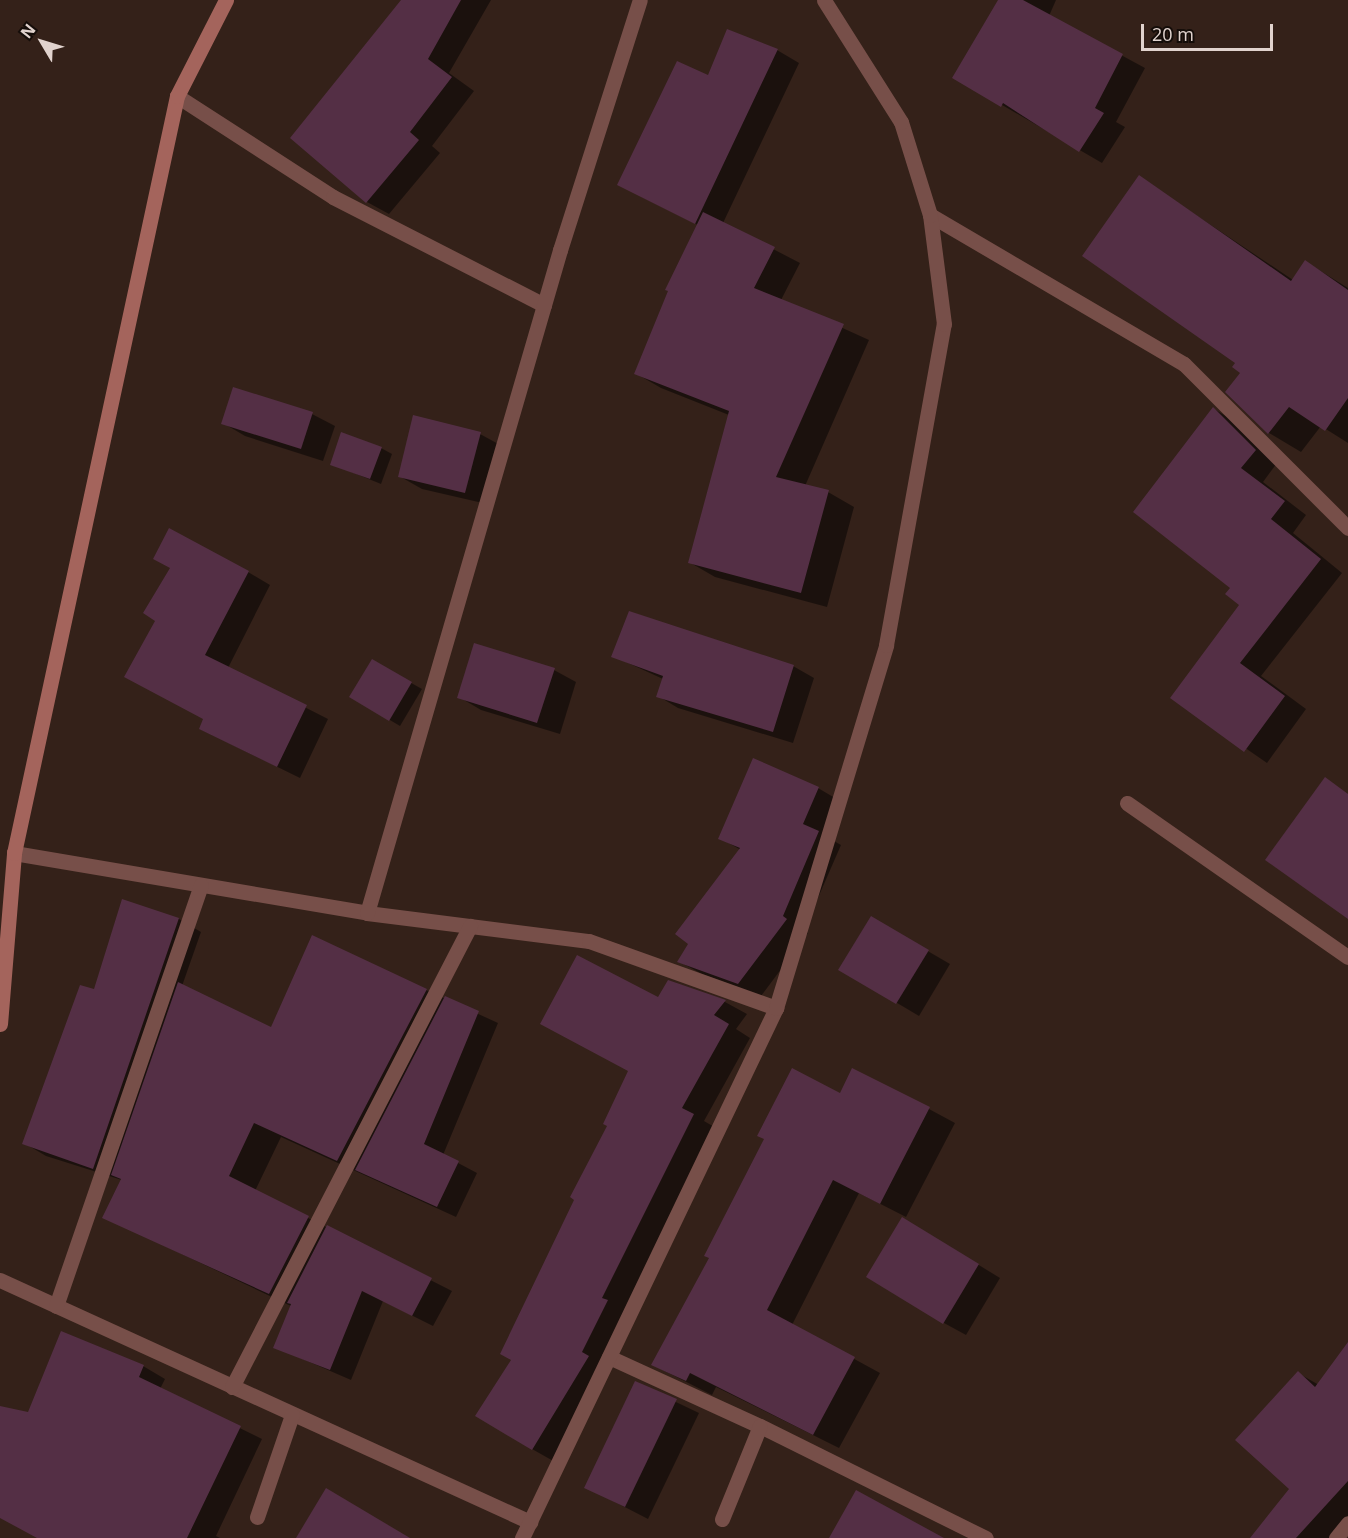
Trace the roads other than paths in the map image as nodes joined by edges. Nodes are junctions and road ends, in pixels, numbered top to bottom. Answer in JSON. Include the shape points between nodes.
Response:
{"nodes":[{"id":1,"x":226,"y":0,"type":"edge"},
{"id":2,"x":640,"y":0,"type":"edge"},
{"id":3,"x":824,"y":0,"type":"edge"},
{"id":4,"x":177,"y":96,"type":"junction"},
{"id":5,"x":930,"y":215,"type":"junction"},
{"id":6,"x":544,"y":305,"type":"junction"},
{"id":7,"x":1348,"y":528,"type":"edge"},
{"id":8,"x":1127,"y":803,"type":"dead end"},
{"id":9,"x":14,"y":853,"type":"junction"},
{"id":10,"x":201,"y":885,"type":"junction"},
{"id":11,"x":6,"y":891,"type":"edge"},
{"id":12,"x":367,"y":913,"type":"junction"},
{"id":13,"x":470,"y":926,"type":"junction"},
{"id":14,"x":1348,"y":957,"type":"edge"},
{"id":15,"x":776,"y":1008,"type":"junction"},
{"id":16,"x":0,"y":1024,"type":"edge"},
{"id":17,"x":0,"y":1280,"type":"edge"},
{"id":18,"x":56,"y":1306,"type":"junction"},
{"id":19,"x":609,"y":1357,"type":"junction"},
{"id":20,"x":232,"y":1387,"type":"junction"},
{"id":21,"x":291,"y":1415,"type":"junction"},
{"id":22,"x":760,"y":1426,"type":"junction"},
{"id":23,"x":257,"y":1516,"type":"dead end"},
{"id":24,"x":722,"y":1520,"type":"dead end"},
{"id":25,"x":530,"y":1522,"type":"junction"},
{"id":26,"x":1348,"y":1523,"type":"edge"},
{"id":27,"x":522,"y":1538,"type":"edge"},
{"id":28,"x":986,"y":1538,"type":"edge"},
{"id":29,"x":1336,"y":1538,"type":"edge"}],
"edges":[{"from":1,"to":4,"type":"main road"},
{"from":2,"to":6,"type":"street"},
{"from":3,"to":5,"type":"street","via":[[901,122]]},
{"from":4,"to":6,"type":"street","via":[[333,197]]},
{"from":4,"to":9,"type":"main road"},
{"from":5,"to":7,"type":"street","via":[[1184,364]]},
{"from":5,"to":15,"type":"street","via":[[944,324],[886,645]]},
{"from":6,"to":12,"type":"street"},
{"from":8,"to":14,"type":"street"},
{"from":9,"to":10,"type":"street"},
{"from":9,"to":11,"type":"main road"},
{"from":10,"to":12,"type":"street"},
{"from":10,"to":18,"type":"street"},
{"from":11,"to":16,"type":"main road"},
{"from":12,"to":13,"type":"street"},
{"from":13,"to":15,"type":"street","via":[[589,941]]},
{"from":13,"to":20,"type":"street"},
{"from":15,"to":19,"type":"street"},
{"from":17,"to":18,"type":"street"},
{"from":18,"to":20,"type":"street"},
{"from":19,"to":22,"type":"street"},
{"from":19,"to":25,"type":"street"},
{"from":20,"to":21,"type":"street"},
{"from":21,"to":23,"type":"street"},
{"from":21,"to":25,"type":"street"},
{"from":22,"to":24,"type":"street"},
{"from":22,"to":28,"type":"street"},
{"from":25,"to":27,"type":"street"},
{"from":26,"to":29,"type":"street"}]}
